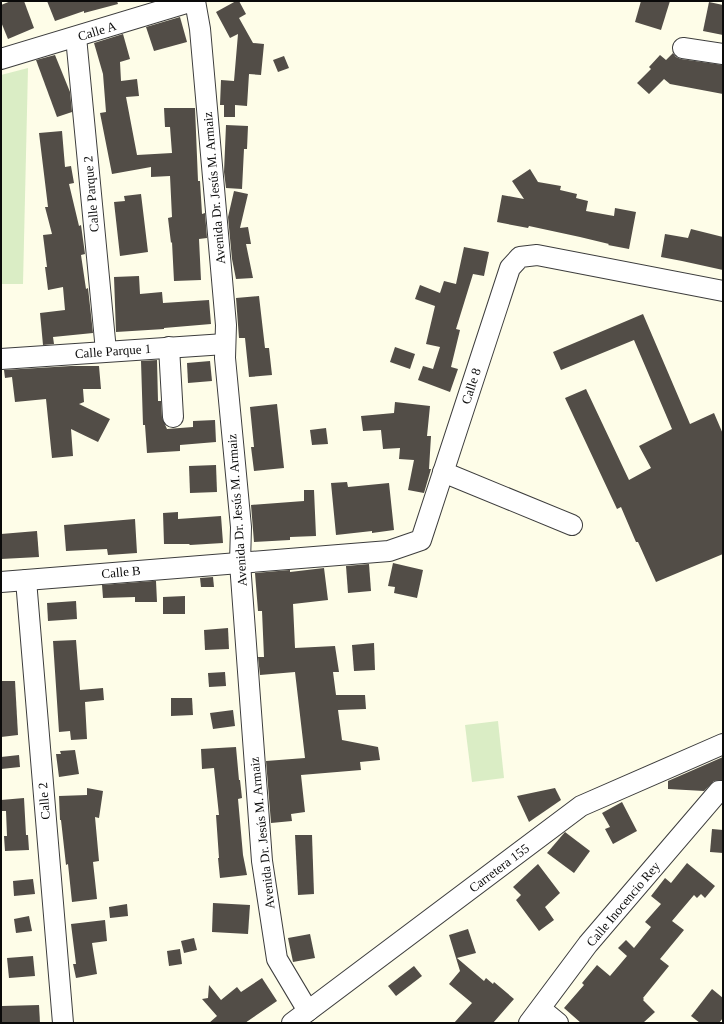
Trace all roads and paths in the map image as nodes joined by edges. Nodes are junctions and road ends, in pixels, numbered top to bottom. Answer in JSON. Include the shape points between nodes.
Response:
{"nodes":[{"id":1,"x":194,"y":1,"type":"edge"},
{"id":2,"x":76,"y":38,"type":"junction"},
{"id":3,"x":683,"y":48,"type":"dead end"},
{"id":4,"x":723,"y":54,"type":"edge"},
{"id":5,"x":1,"y":59,"type":"edge"},
{"id":6,"x":723,"y":292,"type":"edge"},
{"id":7,"x":225,"y":344,"type":"junction"},
{"id":8,"x":169,"y":347,"type":"junction"},
{"id":9,"x":106,"y":351,"type":"junction"},
{"id":10,"x":1,"y":359,"type":"edge"},
{"id":11,"x":173,"y":417,"type":"dead end"},
{"id":12,"x":443,"y":472,"type":"junction"},
{"id":13,"x":572,"y":525,"type":"dead end"},
{"id":14,"x":240,"y":563,"type":"junction"},
{"id":15,"x":26,"y":580,"type":"junction"},
{"id":16,"x":1,"y":582,"type":"edge"},
{"id":17,"x":723,"y":744,"type":"edge"},
{"id":18,"x":723,"y":791,"type":"edge"},
{"id":19,"x":308,"y":1011,"type":"junction"},
{"id":20,"x":535,"y":1016,"type":"edge"},
{"id":21,"x":63,"y":1023,"type":"edge"},
{"id":22,"x":292,"y":1023,"type":"edge"},
{"id":23,"x":558,"y":1023,"type":"edge"}],
"edges":[{"from":1,"to":2,"type":"street","name":"Calle A"},
{"from":1,"to":7,"type":"street","name":"Avenida Dr. Jesús M. Armaiz","via":[[200,29],[226,325]]},
{"from":2,"to":5,"type":"street","name":"Calle A"},
{"from":2,"to":9,"type":"street","name":"Calle Parque 2"},
{"from":3,"to":4,"type":"street"},
{"from":6,"to":12,"type":"street","name":"Calle 8","via":[[538,255],[520,257],[510,268]]},
{"from":7,"to":8,"type":"street","name":"Calle Parque 1"},
{"from":7,"to":14,"type":"street","name":"Avenida Dr. Jesús M. Armaiz","via":[[241,527]]},
{"from":8,"to":9,"type":"street","name":"Calle Parque 1"},
{"from":8,"to":11,"type":"street"},
{"from":9,"to":10,"type":"street","name":"Calle Parque 1"},
{"from":12,"to":13,"type":"street"},
{"from":12,"to":14,"type":"street","name":"Calle 8","via":[[421,540],[389,551]]},
{"from":14,"to":15,"type":"street","name":"Calle B"},
{"from":14,"to":19,"type":"street","name":"Avenida Dr. Jesús M. Armaiz","via":[[262,861],[277,959]]},
{"from":15,"to":16,"type":"street","name":"Calle B"},
{"from":15,"to":21,"type":"street","name":"Calle 2"},
{"from":17,"to":19,"type":"street","name":"Carretera 155","via":[[581,806]]},
{"from":18,"to":20,"type":"street","name":"Calle Inocencio Rey","via":[[719,791],[588,944]]},
{"from":19,"to":22,"type":"street","name":"Carretera 155"},
{"from":20,"to":23,"type":"street"}]}
